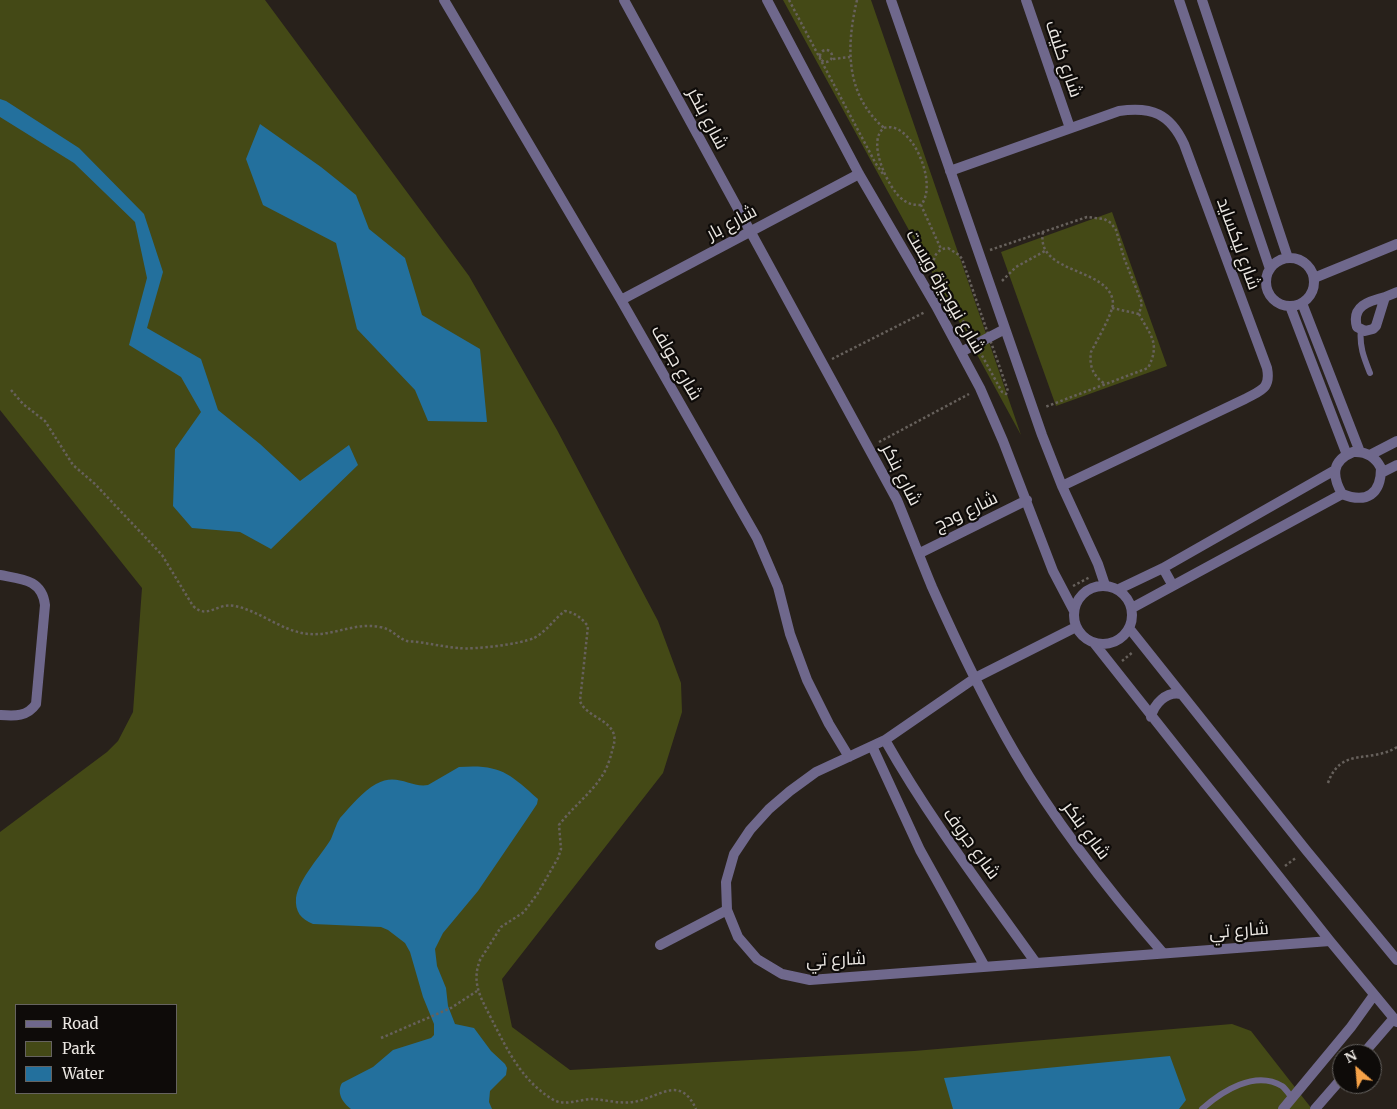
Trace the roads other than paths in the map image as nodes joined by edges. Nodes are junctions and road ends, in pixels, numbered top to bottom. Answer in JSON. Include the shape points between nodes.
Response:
{"nodes":[{"id":1,"x":444,"y":0,"type":"edge"},
{"id":2,"x":624,"y":0,"type":"edge"},
{"id":3,"x":767,"y":0,"type":"edge"},
{"id":4,"x":891,"y":0,"type":"edge"},
{"id":5,"x":1026,"y":0,"type":"edge"},
{"id":6,"x":1179,"y":0,"type":"edge"},
{"id":7,"x":1202,"y":0,"type":"edge"},
{"id":8,"x":1070,"y":128,"type":"junction"},
{"id":9,"x":950,"y":171,"type":"junction"},
{"id":10,"x":859,"y":174,"type":"junction"},
{"id":11,"x":750,"y":232,"type":"junction"},
{"id":12,"x":1397,"y":244,"type":"edge"},
{"id":13,"x":1288,"y":258,"type":"junction"},
{"id":14,"x":1270,"y":269,"type":"junction"},
{"id":15,"x":1314,"y":278,"type":"junction"},
{"id":16,"x":1397,"y":292,"type":"edge"},
{"id":17,"x":1385,"y":297,"type":"junction"},
{"id":18,"x":621,"y":300,"type":"junction"},
{"id":19,"x":1302,"y":303,"type":"junction"},
{"id":20,"x":1290,"y":306,"type":"junction"},
{"id":21,"x":1005,"y":329,"type":"junction"},
{"id":22,"x":1361,"y":329,"type":"junction"},
{"id":23,"x":961,"y":352,"type":"junction"},
{"id":24,"x":1370,"y":373,"type":"dead end"},
{"id":25,"x":1397,"y":441,"type":"edge"},
{"id":26,"x":1365,"y":453,"type":"junction"},
{"id":27,"x":1347,"y":455,"type":"junction"},
{"id":28,"x":1397,"y":465,"type":"edge"},
{"id":29,"x":1335,"y":470,"type":"junction"},
{"id":30,"x":1381,"y":474,"type":"junction"},
{"id":31,"x":1062,"y":486,"type":"junction"},
{"id":32,"x":1342,"y":494,"type":"junction"},
{"id":33,"x":1027,"y":500,"type":"junction"},
{"id":34,"x":920,"y":553,"type":"junction"},
{"id":35,"x":1163,"y":568,"type":"junction"},
{"id":36,"x":0,"y":575,"type":"edge"},
{"id":37,"x":1105,"y":585,"type":"junction"},
{"id":38,"x":1173,"y":586,"type":"junction"},
{"id":39,"x":1119,"y":590,"type":"junction"},
{"id":40,"x":1132,"y":608,"type":"junction"},
{"id":41,"x":1074,"y":611,"type":"junction"},
{"id":42,"x":1076,"y":627,"type":"junction"},
{"id":43,"x":1129,"y":628,"type":"junction"},
{"id":44,"x":1094,"y":643,"type":"junction"},
{"id":45,"x":975,"y":678,"type":"junction"},
{"id":46,"x":1181,"y":694,"type":"junction"},
{"id":47,"x":0,"y":715,"type":"edge"},
{"id":48,"x":1151,"y":717,"type":"junction"},
{"id":49,"x":885,"y":740,"type":"junction"},
{"id":50,"x":872,"y":746,"type":"junction"},
{"id":51,"x":849,"y":757,"type":"junction"},
{"id":52,"x":727,"y":910,"type":"junction"},
{"id":53,"x":1330,"y":941,"type":"junction"},
{"id":54,"x":660,"y":945,"type":"dead end"},
{"id":55,"x":1162,"y":953,"type":"junction"},
{"id":56,"x":1397,"y":960,"type":"edge"},
{"id":57,"x":1036,"y":963,"type":"junction"},
{"id":58,"x":985,"y":967,"type":"junction"},
{"id":59,"x":1374,"y":995,"type":"junction"},
{"id":60,"x":1396,"y":1020,"type":"edge"},
{"id":61,"x":1373,"y":1044,"type":"edge"},
{"id":62,"x":1332,"y":1089,"type":"edge"},
{"id":63,"x":1292,"y":1098,"type":"junction"},
{"id":64,"x":1202,"y":1109,"type":"edge"},
{"id":65,"x":1284,"y":1109,"type":"edge"},
{"id":66,"x":1315,"y":1109,"type":"edge"}],
"edges":[{"from":1,"to":18,"type":"street","name":"شارع جولف"},
{"from":2,"to":11,"type":"street","name":"شارع بنكر"},
{"from":3,"to":10,"type":"street","name":"شارع نيوجيزة ويست"},
{"from":4,"to":9,"type":"street","name":"شارع نيوجيزة ويست"},
{"from":5,"to":8,"type":"street","name":"شارع كليف"},
{"from":6,"to":14,"type":"street"},
{"from":7,"to":13,"type":"street"},
{"from":8,"to":9,"type":"street","name":"شارع ليكسايد"},
{"from":8,"to":31,"type":"street","name":"شارع ليكسايد","via":[[1136,108],[1166,118],[1177,130],[1269,377],[1264,388],[1245,399]]},
{"from":9,"to":21,"type":"street","name":"شارع نيوجيزة ويست"},
{"from":10,"to":11,"type":"street","name":"شارع بار"},
{"from":10,"to":23,"type":"street","name":"شارع نيوجيزة ويست"},
{"from":11,"to":18,"type":"street","name":"شارع بار"},
{"from":11,"to":34,"type":"street","name":"شارع بنكر","via":[[869,447]]},
{"from":12,"to":15,"type":"street"},
{"from":13,"to":14,"type":"street","via":[[1278,261]]},
{"from":13,"to":15,"type":"street","via":[[1304,262]]},
{"from":14,"to":20,"type":"street","via":[[1266,280],[1268,293],[1277,302]]},
{"from":15,"to":19,"type":"street","via":[[1312,293]]},
{"from":16,"to":17,"type":"street"},
{"from":17,"to":22,"type":"street","via":[[1376,326],[1369,330]]},
{"from":17,"to":22,"type":"street","via":[[1359,308],[1355,320]]},
{"from":18,"to":51,"type":"street","name":"شارع جولف","via":[[757,538],[778,587],[790,634],[807,680]]},
{"from":19,"to":20,"type":"street"},
{"from":19,"to":26,"type":"street"},
{"from":20,"to":27,"type":"street"},
{"from":21,"to":23,"type":"street"},
{"from":21,"to":31,"type":"street","name":"شارع نيوجيزة ويست"},
{"from":22,"to":24,"type":"lane","via":[[1360,346]]},
{"from":23,"to":33,"type":"street","name":"شارع نيوجيزة ويست","via":[[980,388]]},
{"from":25,"to":26,"type":"street"},
{"from":26,"to":27,"type":"street"},
{"from":26,"to":30,"type":"street","via":[[1378,463]]},
{"from":27,"to":29,"type":"street"},
{"from":28,"to":30,"type":"street"},
{"from":29,"to":32,"type":"street","via":[[1336,483]]},
{"from":29,"to":35,"type":"street"},
{"from":30,"to":32,"type":"street","via":[[1379,486],[1373,494],[1355,499]]},
{"from":31,"to":37,"type":"street","name":"شارع نيوجيزة ويست"},
{"from":32,"to":38,"type":"street"},
{"from":33,"to":34,"type":"street","name":"شارع ودج"},
{"from":33,"to":41,"type":"street","name":"شارع نيوجيزة ويست","via":[[1053,571]]},
{"from":34,"to":45,"type":"street","name":"شارع بنكر"},
{"from":35,"to":38,"type":"street"},
{"from":35,"to":39,"type":"street"},
{"from":36,"to":47,"type":"street","via":[[36,585],[45,605],[36,704],[22,715]]},
{"from":37,"to":39,"type":"street"},
{"from":37,"to":41,"type":"street","via":[[1088,589],[1081,595]]},
{"from":38,"to":40,"type":"street"},
{"from":39,"to":40,"type":"street","via":[[1128,598]]},
{"from":40,"to":43,"type":"street"},
{"from":41,"to":42,"type":"street"},
{"from":42,"to":44,"type":"street","via":[[1086,640]]},
{"from":42,"to":45,"type":"street","name":"شارع تي"},
{"from":43,"to":44,"type":"street","via":[[1125,635],[1110,644]]},
{"from":43,"to":46,"type":"street"},
{"from":44,"to":48,"type":"street"},
{"from":45,"to":49,"type":"street","name":"شارع تي"},
{"from":45,"to":55,"type":"street","name":"شارع بنكر","via":[[1015,753],[1052,812],[1121,905]]},
{"from":46,"to":48,"type":"street","via":[[1174,692],[1162,699],[1153,708]]},
{"from":46,"to":56,"type":"street"},
{"from":48,"to":53,"type":"street"},
{"from":49,"to":50,"type":"street","name":"شارع تي"},
{"from":49,"to":57,"type":"street","name":"شارع جروف","via":[[918,796]]},
{"from":50,"to":51,"type":"street","name":"شارع تي"},
{"from":50,"to":58,"type":"street","via":[[920,850]]},
{"from":51,"to":52,"type":"street","name":"شارع تي","via":[[816,772],[790,791],[750,830],[734,854],[726,882]]},
{"from":52,"to":54,"type":"street"},
{"from":52,"to":58,"type":"street","name":"شارع تي","via":[[738,938],[757,959],[782,974],[800,978],[810,980]]},
{"from":53,"to":55,"type":"street","name":"شارع تي"},
{"from":53,"to":59,"type":"street"},
{"from":55,"to":57,"type":"street","name":"شارع تي"},
{"from":57,"to":58,"type":"street","name":"شارع تي"},
{"from":59,"to":60,"type":"street"},
{"from":59,"to":63,"type":"street"},
{"from":60,"to":61,"type":"street"},
{"from":62,"to":66,"type":"street"},
{"from":63,"to":64,"type":"lane","via":[[1283,1087],[1256,1080],[1230,1089]]},
{"from":63,"to":65,"type":"street"}]}
